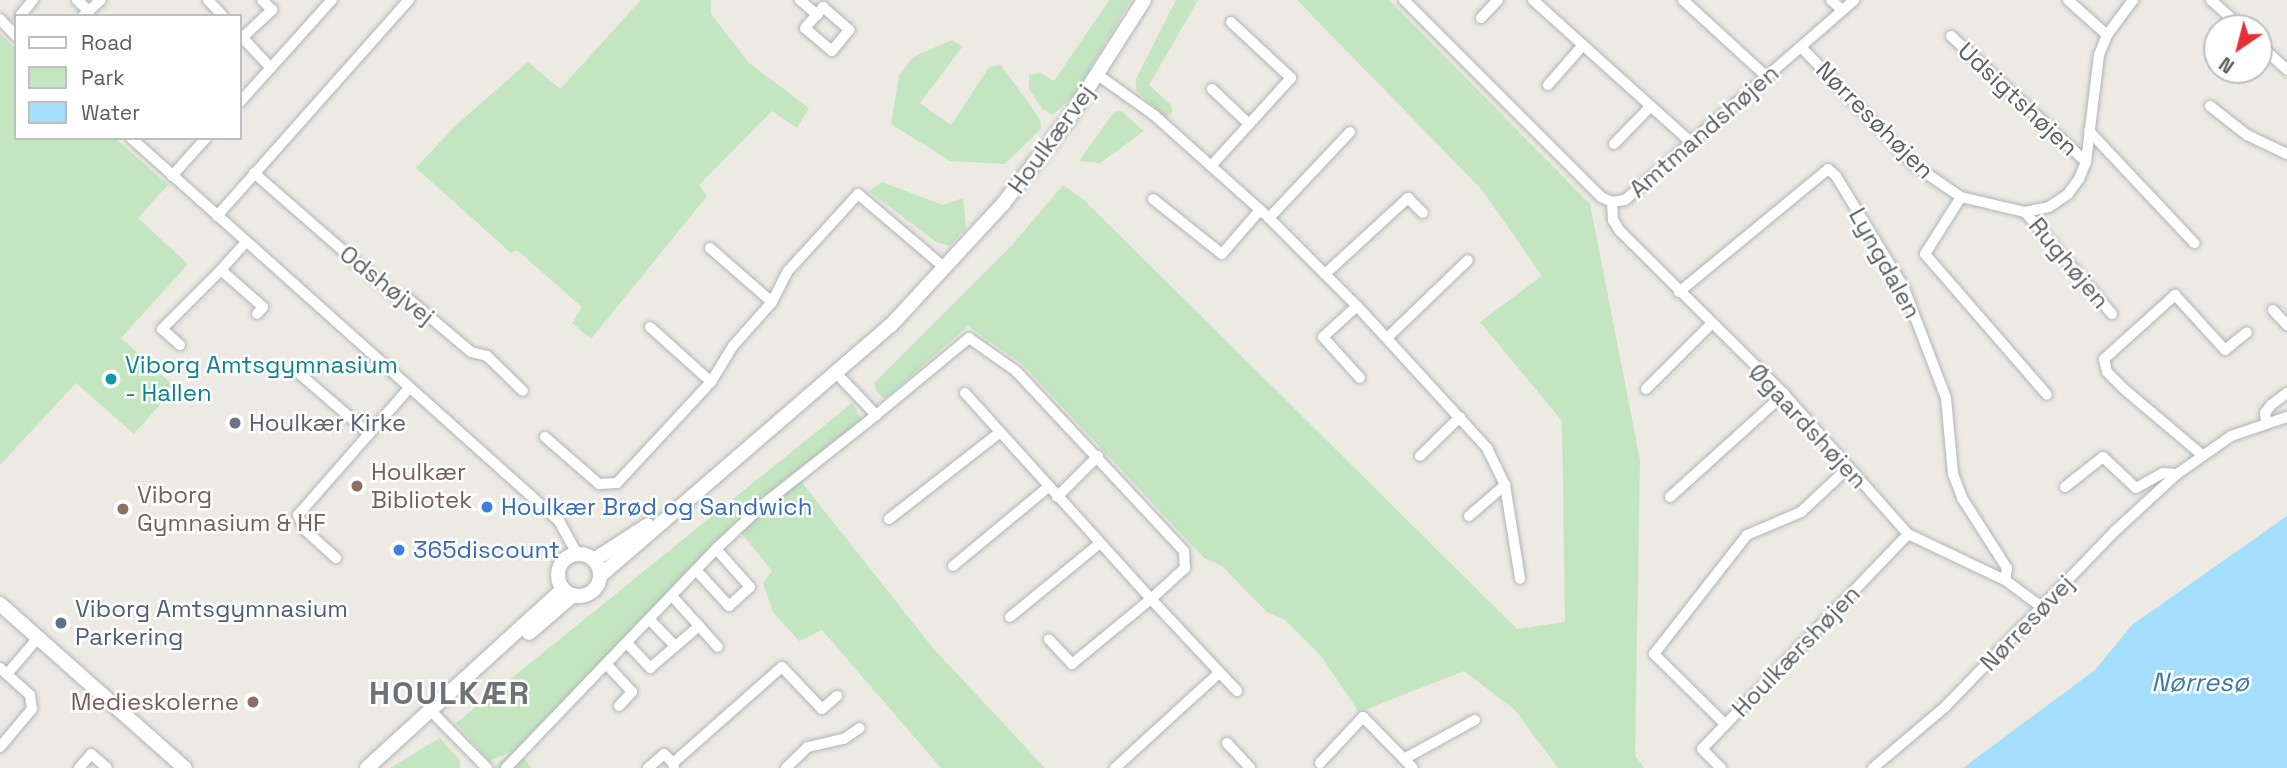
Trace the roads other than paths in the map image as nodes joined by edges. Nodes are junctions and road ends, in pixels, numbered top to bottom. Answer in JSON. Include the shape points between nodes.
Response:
{"nodes":[{"id":1,"x":33,"y":0,"type":"edge"},
{"id":2,"x":77,"y":0,"type":"edge"},
{"id":3,"x":101,"y":0,"type":"edge"},
{"id":4,"x":208,"y":0,"type":"edge"},
{"id":5,"x":262,"y":0,"type":"edge"},
{"id":6,"x":332,"y":0,"type":"edge"},
{"id":7,"x":409,"y":0,"type":"edge"},
{"id":8,"x":800,"y":0,"type":"edge"},
{"id":9,"x":1144,"y":0,"type":"edge"},
{"id":10,"x":1404,"y":0,"type":"edge"},
{"id":11,"x":1498,"y":0,"type":"edge"},
{"id":12,"x":1534,"y":0,"type":"edge"},
{"id":13,"x":1683,"y":0,"type":"edge"},
{"id":14,"x":1831,"y":0,"type":"edge"},
{"id":15,"x":1854,"y":0,"type":"edge"},
{"id":16,"x":2068,"y":0,"type":"edge"},
{"id":17,"x":2133,"y":0,"type":"edge"},
{"id":18,"x":2211,"y":0,"type":"edge"},
{"id":19,"x":1842,"y":10,"type":"junction"},
{"id":20,"x":86,"y":13,"type":"edge"},
{"id":21,"x":22,"y":14,"type":"edge"},
{"id":22,"x":221,"y":14,"type":"edge"},
{"id":23,"x":2226,"y":14,"type":"edge"},
{"id":24,"x":817,"y":15,"type":"junction"},
{"id":25,"x":1481,"y":18,"type":"dead end"},
{"id":26,"x":0,"y":19,"type":"edge"},
{"id":27,"x":1231,"y":22,"type":"dead end"},
{"id":28,"x":14,"y":29,"type":"edge"},
{"id":29,"x":242,"y":35,"type":"edge"},
{"id":30,"x":2107,"y":35,"type":"junction"},
{"id":31,"x":1951,"y":36,"type":"dead end"},
{"id":32,"x":242,"y":37,"type":"edge"},
{"id":33,"x":1583,"y":45,"type":"junction"},
{"id":34,"x":1801,"y":47,"type":"junction"},
{"id":35,"x":2273,"y":57,"type":"edge"},
{"id":36,"x":271,"y":68,"type":"junction"},
{"id":37,"x":2287,"y":70,"type":"edge"},
{"id":38,"x":1098,"y":75,"type":"junction"},
{"id":39,"x":1766,"y":76,"type":"junction"},
{"id":40,"x":1548,"y":85,"type":"dead end"},
{"id":41,"x":1212,"y":89,"type":"dead end"},
{"id":42,"x":242,"y":100,"type":"edge"},
{"id":43,"x":1651,"y":106,"type":"junction"},
{"id":44,"x":2210,"y":106,"type":"dead end"},
{"id":45,"x":1249,"y":124,"type":"junction"},
{"id":46,"x":2089,"y":131,"type":"junction"},
{"id":47,"x":1350,"y":132,"type":"dead end"},
{"id":48,"x":133,"y":140,"type":"edge"},
{"id":49,"x":204,"y":140,"type":"edge"},
{"id":50,"x":1692,"y":143,"type":"junction"},
{"id":51,"x":1614,"y":144,"type":"dead end"},
{"id":52,"x":2287,"y":154,"type":"edge"},
{"id":53,"x":2086,"y":162,"type":"junction"},
{"id":54,"x":1211,"y":166,"type":"junction"},
{"id":55,"x":254,"y":173,"type":"junction"},
{"id":56,"x":172,"y":176,"type":"junction"},
{"id":57,"x":1961,"y":197,"type":"junction"},
{"id":58,"x":1153,"y":199,"type":"dead end"},
{"id":59,"x":1612,"y":202,"type":"junction"},
{"id":60,"x":1259,"y":211,"type":"junction"},
{"id":61,"x":2025,"y":212,"type":"junction"},
{"id":62,"x":1423,"y":213,"type":"dead end"},
{"id":63,"x":217,"y":216,"type":"junction"},
{"id":64,"x":1269,"y":219,"type":"junction"},
{"id":65,"x":246,"y":242,"type":"junction"},
{"id":66,"x":2194,"y":243,"type":"dead end"},
{"id":67,"x":710,"y":248,"type":"dead end"},
{"id":68,"x":1468,"y":260,"type":"dead end"},
{"id":69,"x":945,"y":268,"type":"junction"},
{"id":70,"x":221,"y":270,"type":"junction"},
{"id":71,"x":1325,"y":274,"type":"junction"},
{"id":72,"x":1679,"y":292,"type":"junction"},
{"id":73,"x":772,"y":302,"type":"junction"},
{"id":74,"x":1357,"y":306,"type":"junction"},
{"id":75,"x":2273,"y":310,"type":"dead end"},
{"id":76,"x":257,"y":314,"type":"dead end"},
{"id":77,"x":2112,"y":314,"type":"dead end"},
{"id":78,"x":1711,"y":324,"type":"junction"},
{"id":79,"x":2287,"y":325,"type":"edge"},
{"id":80,"x":650,"y":327,"type":"dead end"},
{"id":81,"x":2247,"y":332,"type":"dead end"},
{"id":82,"x":1387,"y":338,"type":"junction"},
{"id":83,"x":180,"y":345,"type":"dead end"},
{"id":84,"x":307,"y":368,"type":"dead end"},
{"id":85,"x":837,"y":374,"type":"junction"},
{"id":86,"x":1360,"y":378,"type":"dead end"},
{"id":87,"x":711,"y":382,"type":"junction"},
{"id":88,"x":409,"y":388,"type":"junction"},
{"id":89,"x":1646,"y":389,"type":"dead end"},
{"id":90,"x":523,"y":391,"type":"dead end"},
{"id":91,"x":965,"y":393,"type":"dead end"},
{"id":92,"x":2287,"y":393,"type":"edge"},
{"id":93,"x":1784,"y":394,"type":"junction"},
{"id":94,"x":2047,"y":394,"type":"dead end"},
{"id":95,"x":876,"y":415,"type":"junction"},
{"id":96,"x":2287,"y":417,"type":"edge"},
{"id":97,"x":1461,"y":418,"type":"junction"},
{"id":98,"x":2266,"y":421,"type":"junction"},
{"id":99,"x":368,"y":433,"type":"junction"},
{"id":100,"x":999,"y":433,"type":"junction"},
{"id":101,"x":545,"y":437,"type":"dead end"},
{"id":102,"x":2201,"y":454,"type":"junction"},
{"id":103,"x":1098,"y":456,"type":"junction"},
{"id":104,"x":1420,"y":456,"type":"dead end"},
{"id":105,"x":1848,"y":468,"type":"junction"},
{"id":106,"x":2177,"y":474,"type":"junction"},
{"id":107,"x":711,"y":481,"type":"junction"},
{"id":108,"x":1505,"y":485,"type":"junction"},
{"id":109,"x":1048,"y":486,"type":"junction"},
{"id":110,"x":2065,"y":487,"type":"dead end"},
{"id":111,"x":1670,"y":496,"type":"dead end"},
{"id":112,"x":1057,"y":497,"type":"junction"},
{"id":113,"x":1469,"y":516,"type":"dead end"},
{"id":114,"x":889,"y":519,"type":"dead end"},
{"id":115,"x":1908,"y":534,"type":"junction"},
{"id":116,"x":1100,"y":544,"type":"junction"},
{"id":117,"x":716,"y":549,"type":"junction"},
{"id":118,"x":577,"y":554,"type":"junction"},
{"id":119,"x":335,"y":558,"type":"dead end"},
{"id":120,"x":594,"y":560,"type":"junction"},
{"id":121,"x":953,"y":566,"type":"dead end"},
{"id":122,"x":696,"y":570,"type":"junction"},
{"id":123,"x":600,"y":576,"type":"junction"},
{"id":124,"x":1520,"y":579,"type":"dead end"},
{"id":125,"x":2005,"y":580,"type":"junction"},
{"id":126,"x":568,"y":592,"type":"junction"},
{"id":127,"x":672,"y":596,"type":"junction"},
{"id":128,"x":1151,"y":599,"type":"junction"},
{"id":129,"x":0,"y":604,"type":"edge"},
{"id":130,"x":2043,"y":608,"type":"junction"},
{"id":131,"x":1010,"y":617,"type":"dead end"},
{"id":132,"x":650,"y":620,"type":"junction"},
{"id":133,"x":699,"y":625,"type":"junction"},
{"id":134,"x":38,"y":638,"type":"junction"},
{"id":135,"x":1049,"y":639,"type":"dead end"},
{"id":136,"x":628,"y":644,"type":"junction"},
{"id":137,"x":675,"y":646,"type":"junction"},
{"id":138,"x":718,"y":647,"type":"dead end"},
{"id":139,"x":608,"y":666,"type":"junction"},
{"id":140,"x":3,"y":671,"type":"edge"},
{"id":141,"x":1219,"y":674,"type":"junction"},
{"id":142,"x":1237,"y":691,"type":"dead end"},
{"id":143,"x":837,"y":696,"type":"dead end"},
{"id":144,"x":618,"y":706,"type":"dead end"},
{"id":145,"x":429,"y":709,"type":"junction"},
{"id":146,"x":1475,"y":720,"type":"dead end"},
{"id":147,"x":1725,"y":724,"type":"junction"},
{"id":148,"x":860,"y":728,"type":"dead end"},
{"id":149,"x":1227,"y":743,"type":"dead end"},
{"id":150,"x":0,"y":747,"type":"edge"},
{"id":151,"x":1404,"y":759,"type":"junction"},
{"id":152,"x":1320,"y":763,"type":"dead end"},
{"id":153,"x":673,"y":766,"type":"edge"},
{"id":154,"x":79,"y":768,"type":"edge"},
{"id":155,"x":107,"y":768,"type":"edge"},
{"id":156,"x":185,"y":768,"type":"edge"},
{"id":157,"x":367,"y":768,"type":"edge"},
{"id":158,"x":487,"y":768,"type":"edge"},
{"id":159,"x":506,"y":768,"type":"edge"},
{"id":160,"x":648,"y":768,"type":"edge"},
{"id":161,"x":786,"y":768,"type":"edge"},
{"id":162,"x":1115,"y":768,"type":"edge"},
{"id":163,"x":1250,"y":768,"type":"edge"},
{"id":164,"x":1413,"y":768,"type":"edge"},
{"id":165,"x":1721,"y":768,"type":"edge"},
{"id":166,"x":1873,"y":768,"type":"edge"}],
"edges":[{"from":1,"to":21,"type":"street"},
{"from":2,"to":20,"type":"street"},
{"from":3,"to":20,"type":"street"},
{"from":4,"to":22,"type":"street"},
{"from":5,"to":29,"type":"street","via":[[272,10]]},
{"from":6,"to":36,"type":"street"},
{"from":7,"to":55,"type":"street"},
{"from":8,"to":24,"type":"street"},
{"from":9,"to":38,"type":"street","name":"Houlkærvej"},
{"from":10,"to":59,"type":"street","name":"Amtmandshøjen","via":[[1601,197]]},
{"from":11,"to":25,"type":"street"},
{"from":12,"to":33,"type":"street"},
{"from":13,"to":39,"type":"street"},
{"from":14,"to":19,"type":"street"},
{"from":15,"to":19,"type":"street","name":"Amtmandshøjen"},
{"from":16,"to":30,"type":"street"},
{"from":17,"to":30,"type":"street"},
{"from":18,"to":23,"type":"street"},
{"from":19,"to":34,"type":"street","name":"Amtmandshøjen"},
{"from":24,"to":24,"type":"street","via":[[805,28],[832,51],[849,30],[823,8]]},
{"from":26,"to":28,"type":"street"},
{"from":27,"to":45,"type":"street","via":[[1291,78]]},
{"from":30,"to":46,"type":"street","via":[[2094,78]]},
{"from":31,"to":53,"type":"street","name":"Udsigtshøjen"},
{"from":32,"to":36,"type":"street"},
{"from":33,"to":40,"type":"street"},
{"from":33,"to":43,"type":"street"},
{"from":34,"to":39,"type":"street","name":"Amtmandshøjen"},
{"from":34,"to":57,"type":"street","name":"Nørresøhøjen","via":[[1914,165]]},
{"from":35,"to":37,"type":"street"},
{"from":36,"to":42,"type":"street"},
{"from":38,"to":54,"type":"street","via":[[1154,115]]},
{"from":38,"to":69,"type":"street","name":"Houlkærvej","via":[[1003,204]]},
{"from":39,"to":50,"type":"street","name":"Amtmandshøjen"},
{"from":41,"to":45,"type":"street"},
{"from":43,"to":50,"type":"street"},
{"from":43,"to":51,"type":"street"},
{"from":44,"to":52,"type":"street","via":[[2248,135]]},
{"from":45,"to":54,"type":"street"},
{"from":46,"to":53,"type":"street"},
{"from":46,"to":66,"type":"street"},
{"from":47,"to":64,"type":"street"},
{"from":48,"to":56,"type":"street"},
{"from":49,"to":56,"type":"street"},
{"from":50,"to":59,"type":"street","name":"Amtmandshøjen","via":[[1625,200]]},
{"from":53,"to":61,"type":"street","via":[[2068,194],[2049,207]]},
{"from":54,"to":60,"type":"street"},
{"from":55,"to":63,"type":"street"},
{"from":55,"to":90,"type":"street","name":"Odshøjvej","via":[[394,295],[406,297],[471,352],[486,356]]},
{"from":56,"to":63,"type":"street"},
{"from":57,"to":61,"type":"street","name":"Nørresøhøjen"},
{"from":57,"to":94,"type":"street","via":[[1925,254]]},
{"from":58,"to":60,"type":"street","via":[[1222,254]]},
{"from":59,"to":72,"type":"street","name":"Øgaardshøjen","via":[[1619,231]]},
{"from":60,"to":64,"type":"street"},
{"from":61,"to":77,"type":"street","name":"Rughøjen"},
{"from":62,"to":71,"type":"street","via":[[1408,198]]},
{"from":63,"to":65,"type":"street"},
{"from":64,"to":71,"type":"street"},
{"from":65,"to":70,"type":"street"},
{"from":65,"to":88,"type":"street"},
{"from":67,"to":73,"type":"street"},
{"from":68,"to":82,"type":"street"},
{"from":69,"to":73,"type":"street","via":[[858,194],[788,271]]},
{"from":69,"to":85,"type":"street","name":"Houlkærvej"},
{"from":70,"to":76,"type":"street","via":[[263,307]]},
{"from":70,"to":83,"type":"street","via":[[162,329]]},
{"from":71,"to":74,"type":"street"},
{"from":72,"to":78,"type":"street","name":"Øgaardshøjen"},
{"from":72,"to":125,"type":"street","name":"Lyngdalen","via":[[1828,169],[1836,176],[1909,299],[1946,398],[1953,474],[1968,510],[2007,568]]},
{"from":73,"to":87,"type":"street","via":[[733,346]]},
{"from":74,"to":82,"type":"street"},
{"from":74,"to":86,"type":"street","via":[[1322,337]]},
{"from":75,"to":79,"type":"street"},
{"from":78,"to":89,"type":"street"},
{"from":78,"to":93,"type":"street","name":"Øgaardshøjen"},
{"from":80,"to":87,"type":"street"},
{"from":81,"to":102,"type":"street","via":[[2225,350],[2175,295],[2104,359],[2107,372],[2124,389]]},
{"from":82,"to":97,"type":"street"},
{"from":84,"to":99,"type":"street","via":[[301,375]]},
{"from":85,"to":95,"type":"street"},
{"from":85,"to":107,"type":"street","name":"Houlkærvej"},
{"from":87,"to":101,"type":"street","via":[[617,483],[599,484]]},
{"from":88,"to":99,"type":"street"},
{"from":88,"to":118,"type":"street","via":[[559,521]]},
{"from":91,"to":100,"type":"street"},
{"from":92,"to":98,"type":"street","via":[[2264,413]]},
{"from":93,"to":105,"type":"street","name":"Øgaardshøjen"},
{"from":93,"to":111,"type":"street"},
{"from":95,"to":103,"type":"street","via":[[969,338],[1016,371]]},
{"from":95,"to":117,"type":"street","via":[[765,503]]},
{"from":96,"to":98,"type":"street","name":"Nørresøvej"},
{"from":97,"to":104,"type":"street"},
{"from":97,"to":108,"type":"street","via":[[1487,448]]},
{"from":98,"to":102,"type":"street","name":"Nørresøvej"},
{"from":99,"to":119,"type":"street","via":[[298,515],[305,530]]},
{"from":100,"to":109,"type":"street"},
{"from":100,"to":114,"type":"street"},
{"from":102,"to":106,"type":"street","name":"Nørresøvej"},
{"from":103,"to":112,"type":"street"},
{"from":103,"to":128,"type":"street","via":[[1184,551],[1185,568]]},
{"from":105,"to":115,"type":"street","name":"Øgaardshøjen"},
{"from":105,"to":147,"type":"street","via":[[1801,512],[1747,535],[1654,654]]},
{"from":106,"to":110,"type":"street","name":"Nørresøvej","via":[[2164,473],[2136,488],[2104,457]]},
{"from":106,"to":130,"type":"street","name":"Nørresøvej"},
{"from":107,"to":120,"type":"street","name":"Houlkærvej","via":[[614,551]]},
{"from":107,"to":123,"type":"street","name":"Houlkærvej"},
{"from":108,"to":113,"type":"street"},
{"from":108,"to":124,"type":"street"},
{"from":109,"to":112,"type":"street"},
{"from":109,"to":121,"type":"street"},
{"from":112,"to":116,"type":"street"},
{"from":115,"to":125,"type":"street","name":"Øgaardshøjen"},
{"from":115,"to":147,"type":"street","name":"Houlkærshøjen"},
{"from":116,"to":128,"type":"street"},
{"from":116,"to":131,"type":"street"},
{"from":117,"to":122,"type":"street"},
{"from":117,"to":122,"type":"street","via":[[750,587],[729,606]]},
{"from":118,"to":120,"type":"street"},
{"from":118,"to":126,"type":"street","via":[[561,565],[558,576]]},
{"from":120,"to":123,"type":"street"},
{"from":122,"to":127,"type":"street"},
{"from":123,"to":126,"type":"street","via":[[592,592]]},
{"from":125,"to":130,"type":"street","name":"Øgaardshøjen"},
{"from":126,"to":145,"type":"street"},
{"from":127,"to":132,"type":"street"},
{"from":127,"to":133,"type":"street"},
{"from":128,"to":135,"type":"street","via":[[1072,664]]},
{"from":128,"to":141,"type":"street"},
{"from":129,"to":134,"type":"street"},
{"from":130,"to":166,"type":"street","name":"Nørresøvej","via":[[1946,706]]},
{"from":132,"to":136,"type":"street"},
{"from":132,"to":137,"type":"street"},
{"from":133,"to":137,"type":"street"},
{"from":133,"to":138,"type":"street"},
{"from":134,"to":140,"type":"street"},
{"from":134,"to":156,"type":"street"},
{"from":136,"to":137,"type":"street","via":[[650,668]]},
{"from":136,"to":139,"type":"street"},
{"from":139,"to":144,"type":"street","via":[[632,692]]},
{"from":139,"to":159,"type":"street"},
{"from":140,"to":150,"type":"street","via":[[30,695],[32,709]]},
{"from":141,"to":142,"type":"street"},
{"from":141,"to":162,"type":"street"},
{"from":143,"to":153,"type":"street","via":[[822,709],[782,667]]},
{"from":145,"to":157,"type":"street"},
{"from":145,"to":158,"type":"street"},
{"from":146,"to":151,"type":"street"},
{"from":147,"to":165,"type":"street","name":"Houlkærshøjen","via":[[1702,749]]},
{"from":148,"to":161,"type":"street","via":[[844,739],[808,747]]},
{"from":149,"to":163,"type":"street"},
{"from":151,"to":152,"type":"street","via":[[1363,717]]},
{"from":151,"to":164,"type":"street"},
{"from":153,"to":160,"type":"street","via":[[664,754]]},
{"from":154,"to":155,"type":"street","via":[[91,754]]}]}
